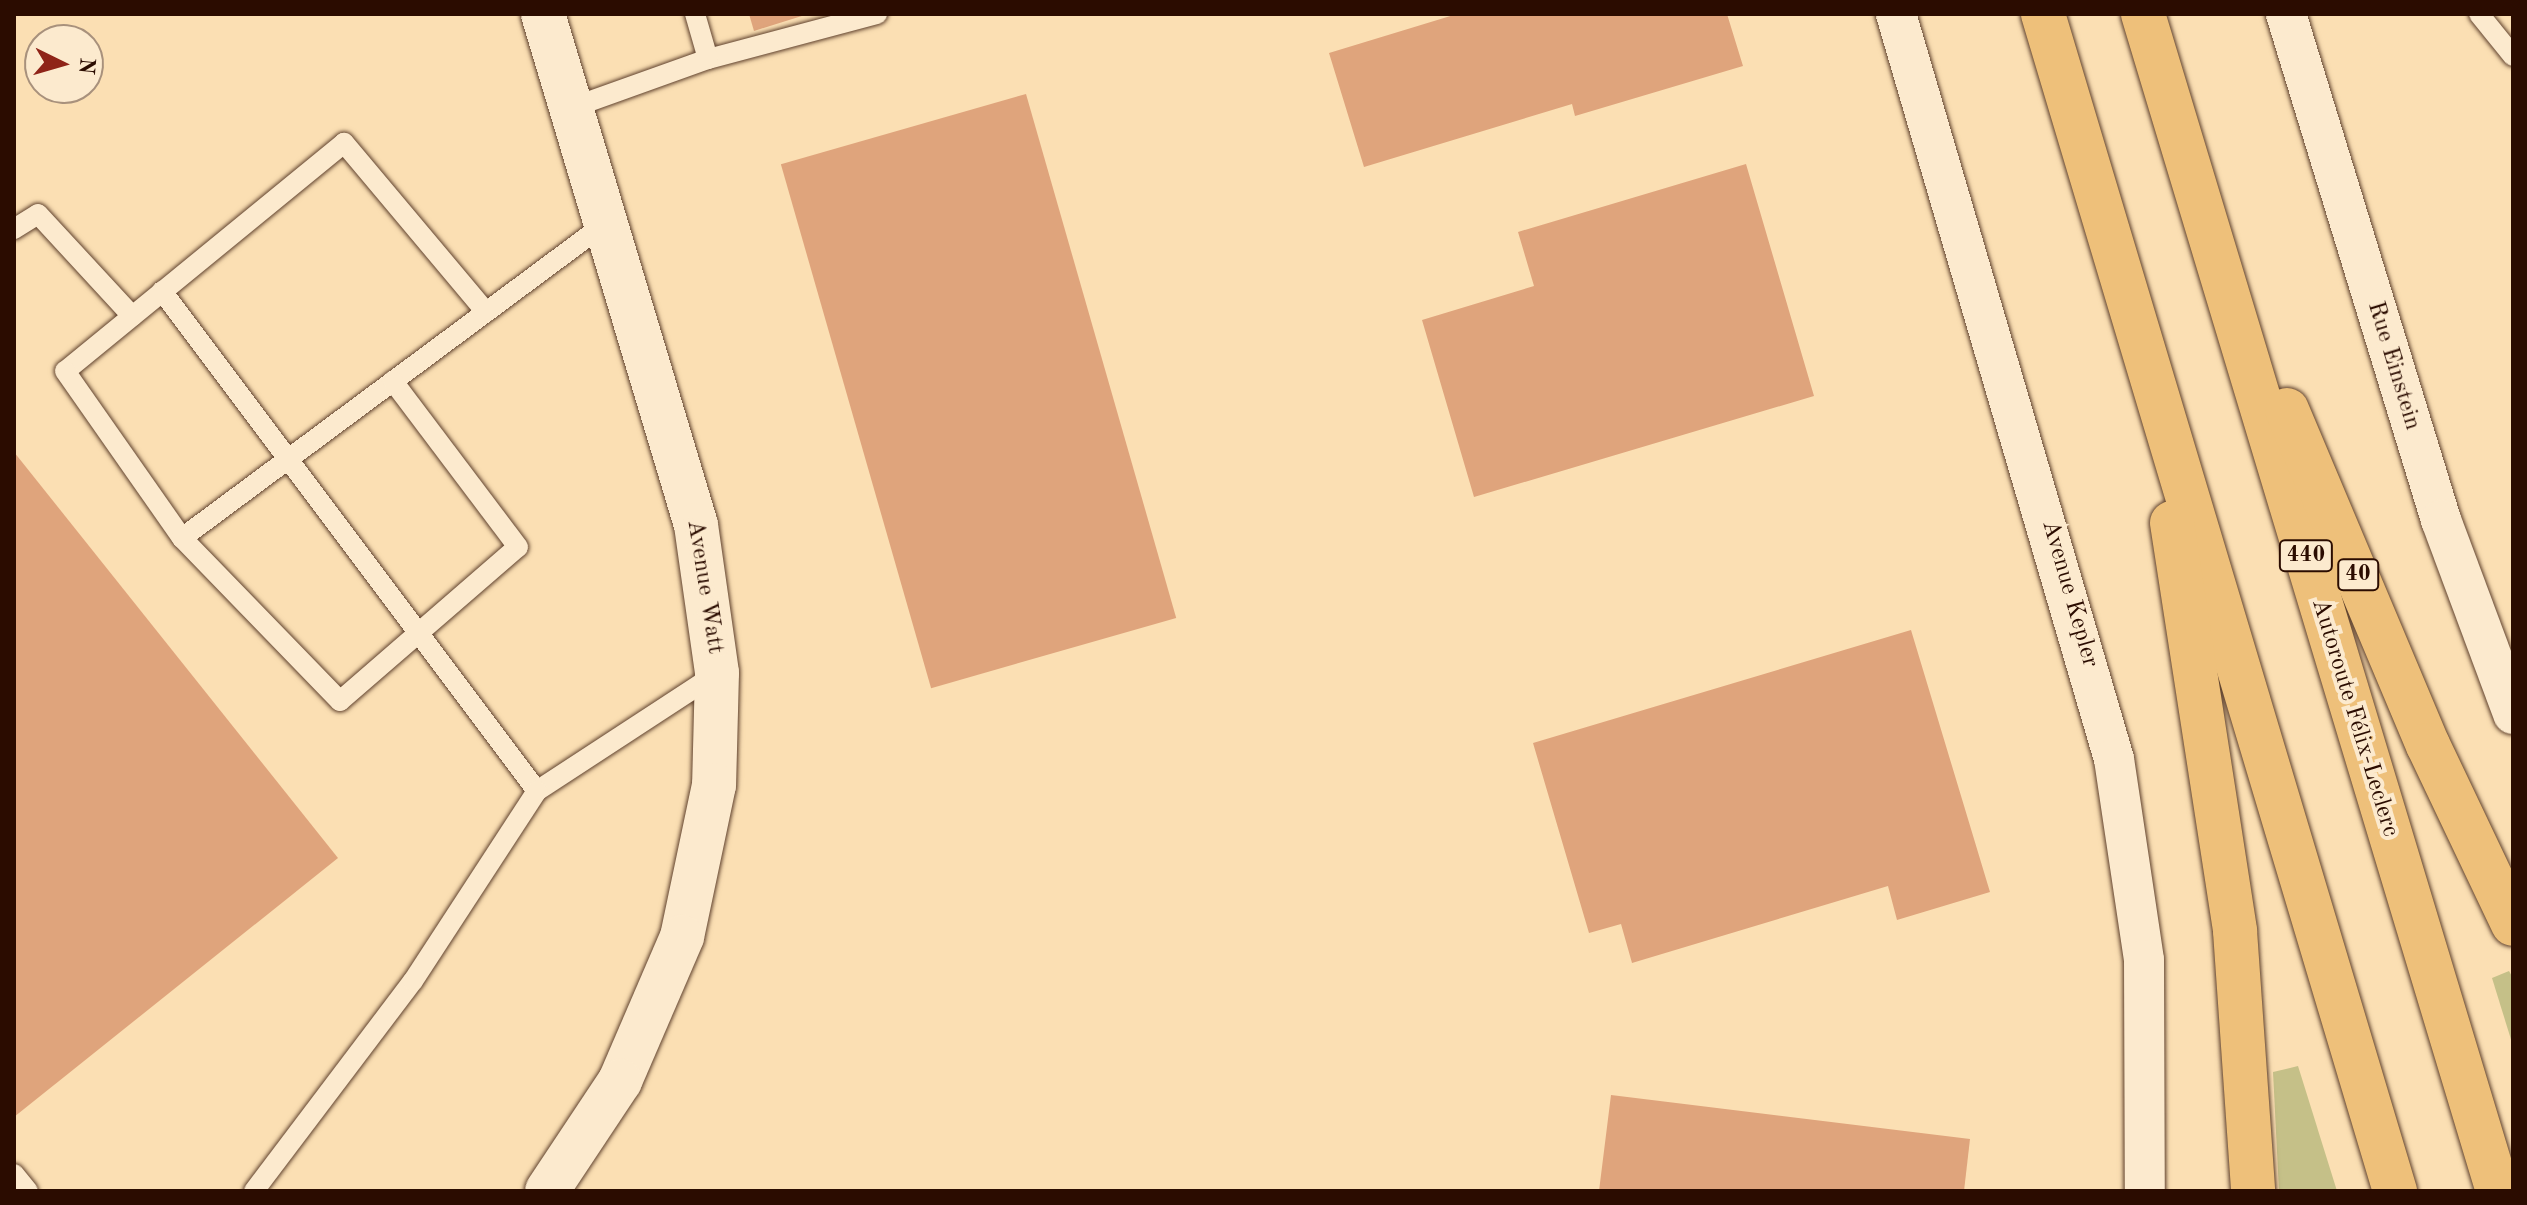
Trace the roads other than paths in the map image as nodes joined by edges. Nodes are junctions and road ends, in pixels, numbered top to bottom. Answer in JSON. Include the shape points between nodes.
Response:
{"nodes":[{"id":1,"x":543,"y":14,"type":"edge"},
{"id":2,"x":695,"y":14,"type":"edge"},
{"id":3,"x":877,"y":14,"type":"edge"},
{"id":4,"x":1896,"y":14,"type":"edge"},
{"id":5,"x":2043,"y":14,"type":"edge"},
{"id":6,"x":2143,"y":14,"type":"edge"},
{"id":7,"x":2286,"y":14,"type":"edge"},
{"id":8,"x":2479,"y":14,"type":"edge"},
{"id":9,"x":2513,"y":56,"type":"edge"},
{"id":10,"x":708,"y":59,"type":"junction"},
{"id":11,"x":571,"y":108,"type":"junction"},
{"id":12,"x":606,"y":223,"type":"junction"},
{"id":13,"x":2206,"y":224,"type":"junction"},
{"id":14,"x":14,"y":229,"type":"edge"},
{"id":15,"x":162,"y":291,"type":"junction"},
{"id":16,"x":486,"y":312,"type":"junction"},
{"id":17,"x":132,"y":316,"type":"junction"},
{"id":18,"x":2148,"y":364,"type":"junction"},
{"id":19,"x":393,"y":381,"type":"junction"},
{"id":20,"x":288,"y":459,"type":"junction"},
{"id":21,"x":182,"y":538,"type":"junction"},
{"id":22,"x":422,"y":634,"type":"junction"},
{"id":23,"x":717,"y":673,"type":"junction"},
{"id":24,"x":2513,"y":714,"type":"edge"},
{"id":25,"x":537,"y":791,"type":"junction"},
{"id":26,"x":2513,"y":924,"type":"edge"},
{"id":27,"x":14,"y":1174,"type":"edge"},
{"id":28,"x":28,"y":1191,"type":"edge"},
{"id":29,"x":254,"y":1191,"type":"edge"},
{"id":30,"x":547,"y":1191,"type":"edge"},
{"id":31,"x":2145,"y":1191,"type":"edge"},
{"id":32,"x":2253,"y":1191,"type":"edge"},
{"id":33,"x":2395,"y":1191,"type":"edge"},
{"id":34,"x":2498,"y":1191,"type":"edge"}],
"edges":[{"from":1,"to":11,"type":"street","name":"Avenue Watt"},
{"from":2,"to":10,"type":"lane"},
{"from":3,"to":10,"type":"lane"},
{"from":4,"to":31,"type":"street","name":"Avenue Kepler","via":[[2114,759],[2144,960]]},
{"from":5,"to":18,"type":"highway"},
{"from":6,"to":13,"type":"highway","name":"Autoroute Félix-Leclerc","number":"40"},
{"from":7,"to":24,"type":"street","name":"Rue Einstein","via":[[2441,520]]},
{"from":8,"to":9,"type":"lane"},
{"from":10,"to":11,"type":"lane"},
{"from":11,"to":12,"type":"street","name":"Avenue Watt"},
{"from":12,"to":16,"type":"lane"},
{"from":12,"to":23,"type":"street","name":"Avenue Watt","via":[[696,525]]},
{"from":13,"to":26,"type":"highway","number":"40","via":[[2428,745]]},
{"from":13,"to":34,"type":"highway","name":"Autoroute Félix-Leclerc","number":"440"},
{"from":14,"to":17,"type":"lane","via":[[38,214]]},
{"from":15,"to":16,"type":"lane","via":[[344,143]]},
{"from":15,"to":17,"type":"lane"},
{"from":15,"to":20,"type":"lane"},
{"from":16,"to":19,"type":"lane"},
{"from":17,"to":21,"type":"lane","via":[[65,371]]},
{"from":18,"to":32,"type":"highway","via":[[2235,931]]},
{"from":18,"to":33,"type":"highway"},
{"from":19,"to":20,"type":"lane"},
{"from":19,"to":22,"type":"lane","via":[[518,547]]},
{"from":20,"to":21,"type":"lane"},
{"from":20,"to":22,"type":"lane"},
{"from":21,"to":22,"type":"lane","via":[[340,701]]},
{"from":22,"to":25,"type":"lane"},
{"from":23,"to":25,"type":"lane"},
{"from":23,"to":30,"type":"street","name":"Avenue Watt","via":[[712,800],[682,937],[620,1081]]},
{"from":25,"to":29,"type":"lane","via":[[413,981]]},
{"from":27,"to":28,"type":"lane"}]}
